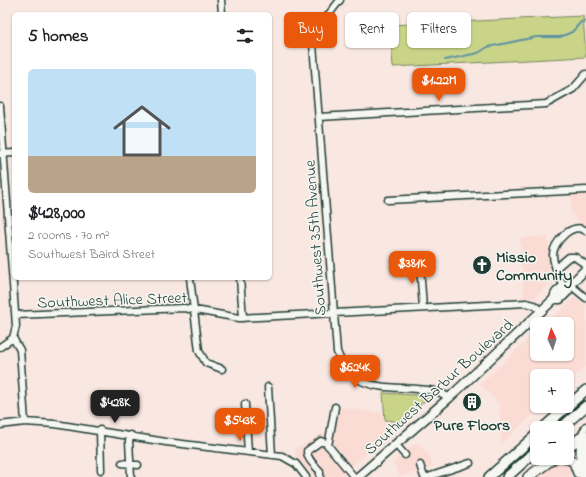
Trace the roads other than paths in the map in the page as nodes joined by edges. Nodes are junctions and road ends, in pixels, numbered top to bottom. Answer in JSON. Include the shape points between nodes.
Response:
{"nodes":[{"id":1,"x":221,"y":0,"type":"edge"},
{"id":2,"x":340,"y":0,"type":"edge"},
{"id":3,"x":222,"y":12,"type":"edge"},
{"id":4,"x":586,"y":74,"type":"edge"},
{"id":5,"x":0,"y":106,"type":"edge"},
{"id":6,"x":318,"y":117,"type":"junction"},
{"id":7,"x":12,"y":153,"type":"edge"},
{"id":8,"x":2,"y":154,"type":"edge"},
{"id":9,"x":586,"y":190,"type":"edge"},
{"id":10,"x":388,"y":200,"type":"dead end"},
{"id":11,"x":586,"y":231,"type":"edge"},
{"id":12,"x":416,"y":259,"type":"dead end"},
{"id":13,"x":586,"y":265,"type":"edge"},
{"id":14,"x":556,"y":268,"type":"junction"},
{"id":15,"x":12,"y":269,"type":"edge"},
{"id":16,"x":586,"y":269,"type":"edge"},
{"id":17,"x":13,"y":280,"type":"edge"},
{"id":18,"x":190,"y":280,"type":"edge"},
{"id":19,"x":240,"y":280,"type":"edge"},
{"id":20,"x":566,"y":285,"type":"junction"},
{"id":21,"x":586,"y":298,"type":"edge"},
{"id":22,"x":423,"y":308,"type":"junction"},
{"id":23,"x":193,"y":309,"type":"junction"},
{"id":24,"x":541,"y":311,"type":"junction"},
{"id":25,"x":333,"y":313,"type":"junction"},
{"id":26,"x":16,"y":315,"type":"junction"},
{"id":27,"x":243,"y":318,"type":"junction"},
{"id":28,"x":13,"y":338,"type":"junction"},
{"id":29,"x":0,"y":347,"type":"edge"},
{"id":30,"x":222,"y":369,"type":"dead end"},
{"id":31,"x":268,"y":387,"type":"dead end"},
{"id":32,"x":586,"y":390,"type":"edge"},
{"id":33,"x":449,"y":398,"type":"junction"},
{"id":34,"x":245,"y":404,"type":"dead end"},
{"id":35,"x":586,"y":406,"type":"edge"},
{"id":36,"x":335,"y":407,"type":"dead end"},
{"id":37,"x":552,"y":421,"type":"edge"},
{"id":38,"x":569,"y":421,"type":"edge"},
{"id":39,"x":25,"y":422,"type":"junction"},
{"id":40,"x":0,"y":425,"type":"edge"},
{"id":41,"x":586,"y":426,"type":"edge"},
{"id":42,"x":100,"y":430,"type":"junction"},
{"id":43,"x":131,"y":435,"type":"junction"},
{"id":44,"x":584,"y":435,"type":"edge"},
{"id":45,"x":530,"y":440,"type":"edge"},
{"id":46,"x":574,"y":443,"type":"edge"},
{"id":47,"x":327,"y":445,"type":"junction"},
{"id":48,"x":396,"y":446,"type":"junction"},
{"id":49,"x":248,"y":452,"type":"junction"},
{"id":50,"x":272,"y":455,"type":"junction"},
{"id":51,"x":405,"y":455,"type":"dead end"},
{"id":52,"x":530,"y":456,"type":"edge"},
{"id":53,"x":122,"y":462,"type":"dead end"},
{"id":54,"x":574,"y":462,"type":"edge"},
{"id":55,"x":470,"y":463,"type":"dead end"},
{"id":56,"x":130,"y":464,"type":"junction"},
{"id":57,"x":138,"y":465,"type":"dead end"},
{"id":58,"x":420,"y":465,"type":"dead end"},
{"id":59,"x":544,"y":465,"type":"edge"},
{"id":60,"x":101,"y":470,"type":"dead end"},
{"id":61,"x":579,"y":476,"type":"edge"},
{"id":62,"x":131,"y":477,"type":"edge"},
{"id":63,"x":306,"y":477,"type":"edge"},
{"id":64,"x":320,"y":477,"type":"edge"},
{"id":65,"x":354,"y":477,"type":"edge"},
{"id":66,"x":358,"y":477,"type":"edge"},
{"id":67,"x":424,"y":477,"type":"edge"},
{"id":68,"x":428,"y":477,"type":"edge"},
{"id":69,"x":489,"y":477,"type":"edge"},
{"id":70,"x":507,"y":477,"type":"edge"},
{"id":71,"x":528,"y":477,"type":"edge"}],
"edges":[{"from":1,"to":3,"type":"street"},
{"from":2,"to":6,"type":"street","name":"Southwest 35th Avenue","via":[[318,28],[313,44]]},
{"from":4,"to":6,"type":"street","via":[[573,89],[546,104]]},
{"from":5,"to":8,"type":"street"},
{"from":6,"to":25,"type":"street","name":"Southwest 35th Avenue"},
{"from":7,"to":8,"type":"street"},
{"from":8,"to":15,"type":"street"},
{"from":9,"to":10,"type":"street"},
{"from":11,"to":14,"type":"street","via":[[582,228],[574,229],[559,240],[554,249]]},
{"from":12,"to":22,"type":"street","via":[[420,266]]},
{"from":13,"to":14,"type":"street","via":[[575,257],[569,257]]},
{"from":14,"to":20,"type":"street"},
{"from":16,"to":20,"type":"main road","name":"Southwest Barbur Boulevard"},
{"from":17,"to":26,"type":"street"},
{"from":18,"to":23,"type":"street"},
{"from":19,"to":27,"type":"street"},
{"from":20,"to":21,"type":"street"},
{"from":20,"to":24,"type":"main road","name":"Southwest Barbur Boulevard","via":[[568,291]]},
{"from":22,"to":24,"type":"street","name":"Southwest Alice Street","via":[[526,303]]},
{"from":22,"to":25,"type":"street","name":"Southwest Alice Street"},
{"from":23,"to":26,"type":"street","name":"Southwest Alice Street"},
{"from":23,"to":27,"type":"street","name":"Southwest Alice Street"},
{"from":23,"to":30,"type":"street","via":[[199,350],[206,362]]},
{"from":24,"to":33,"type":"main road","name":"Southwest Barbur Boulevard"},
{"from":25,"to":27,"type":"street","name":"Southwest Alice Street"},
{"from":25,"to":33,"type":"street","name":"Southwest 35th Avenue","via":[[337,352],[342,363],[358,381],[436,390]]},
{"from":26,"to":28,"type":"street","via":[[16,332]]},
{"from":28,"to":29,"type":"street"},
{"from":28,"to":39,"type":"street","via":[[20,350]]},
{"from":31,"to":50,"type":"street"},
{"from":32,"to":37,"type":"highway"},
{"from":33,"to":48,"type":"main road","name":"Southwest Barbur Boulevard"},
{"from":34,"to":49,"type":"street"},
{"from":35,"to":38,"type":"highway"},
{"from":36,"to":47,"type":"street"},
{"from":39,"to":40,"type":"street"},
{"from":39,"to":42,"type":"street"},
{"from":41,"to":44,"type":"street"},
{"from":42,"to":43,"type":"street"},
{"from":42,"to":60,"type":"street"},
{"from":43,"to":49,"type":"street"},
{"from":43,"to":56,"type":"street"},
{"from":44,"to":46,"type":"highway"},
{"from":44,"to":61,"type":"street"},
{"from":45,"to":69,"type":"highway"},
{"from":47,"to":64,"type":"street","via":[[318,442],[307,451],[308,458],[320,471]]},
{"from":47,"to":65,"type":"street"},
{"from":48,"to":51,"type":"street"},
{"from":48,"to":66,"type":"main road","name":"Southwest Barbur Boulevard"},
{"from":49,"to":50,"type":"street"},
{"from":50,"to":63,"type":"street","via":[[290,460]]},
{"from":52,"to":70,"type":"highway"},
{"from":53,"to":56,"type":"street"},
{"from":54,"to":61,"type":"highway"},
{"from":55,"to":68,"type":"street"},
{"from":56,"to":57,"type":"street"},
{"from":56,"to":62,"type":"street"},
{"from":58,"to":67,"type":"street"},
{"from":59,"to":71,"type":"highway"}]}
